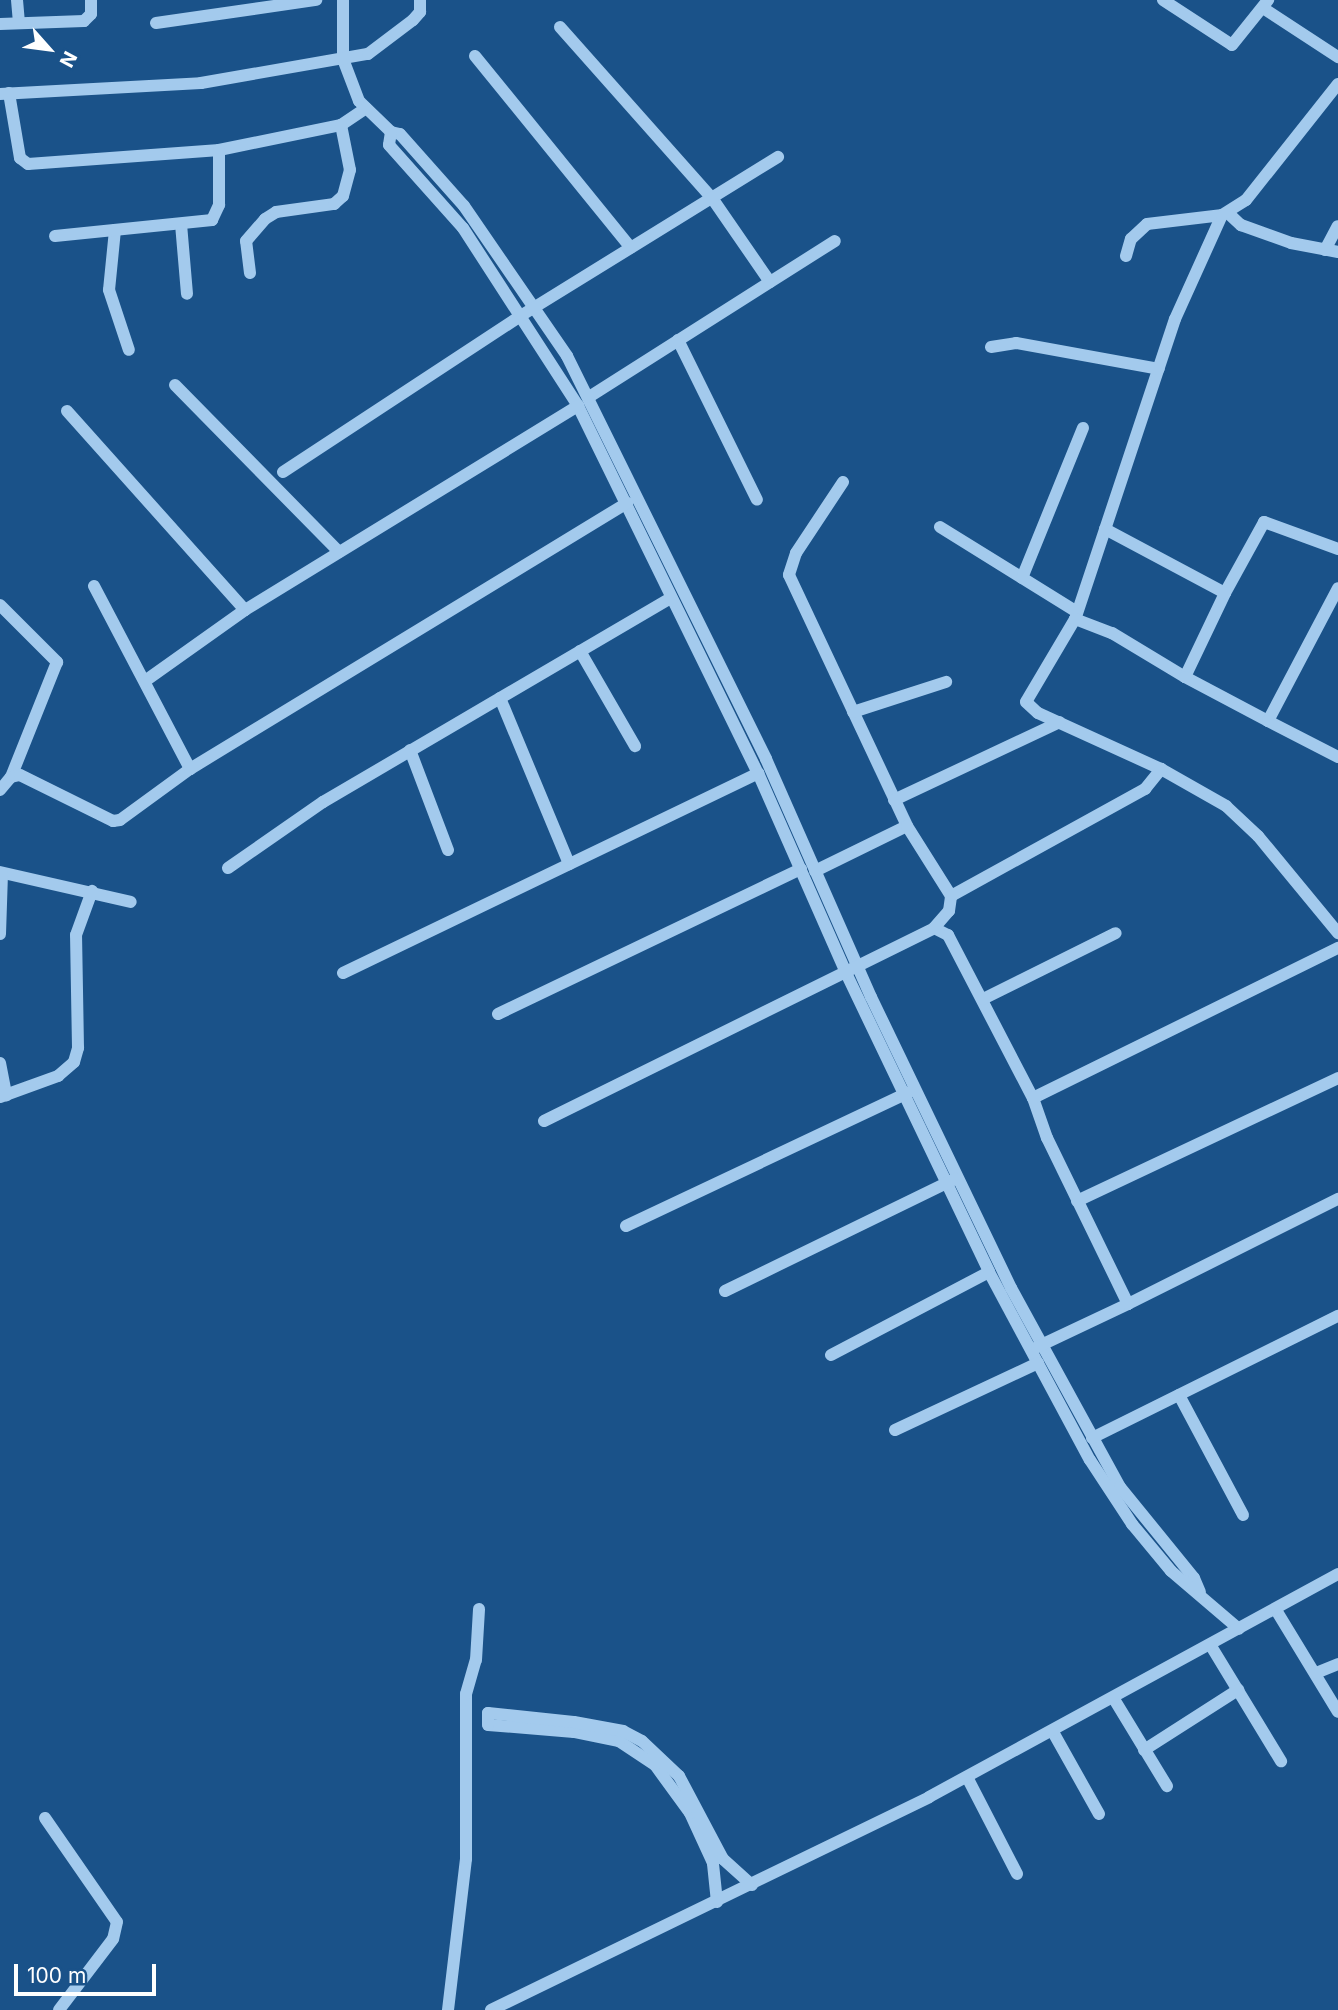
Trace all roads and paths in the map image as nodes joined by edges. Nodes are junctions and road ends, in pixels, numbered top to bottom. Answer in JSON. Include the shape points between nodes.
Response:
{"nodes":[{"id":1,"x":17,"y":0,"type":"edge"},
{"id":2,"x":91,"y":0,"type":"edge"},
{"id":3,"x":316,"y":0,"type":"edge"},
{"id":4,"x":343,"y":0,"type":"edge"},
{"id":5,"x":420,"y":0,"type":"edge"},
{"id":6,"x":1163,"y":0,"type":"edge"},
{"id":7,"x":1266,"y":4,"type":"edge"},
{"id":8,"x":19,"y":23,"type":"junction"},
{"id":9,"x":156,"y":23,"type":"dead end"},
{"id":10,"x":0,"y":24,"type":"edge"},
{"id":11,"x":560,"y":27,"type":"dead end"},
{"id":12,"x":475,"y":56,"type":"dead end"},
{"id":13,"x":1338,"y":57,"type":"edge"},
{"id":14,"x":343,"y":59,"type":"junction"},
{"id":15,"x":1338,"y":84,"type":"edge"},
{"id":16,"x":5,"y":94,"type":"edge"},
{"id":17,"x":366,"y":108,"type":"junction"},
{"id":18,"x":341,"y":125,"type":"junction"},
{"id":19,"x":391,"y":132,"type":"junction"},
{"id":20,"x":219,"y":150,"type":"junction"},
{"id":21,"x":778,"y":157,"type":"dead end"},
{"id":22,"x":712,"y":198,"type":"junction"},
{"id":23,"x":1225,"y":214,"type":"junction"},
{"id":24,"x":475,"y":220,"type":"junction"},
{"id":25,"x":181,"y":224,"type":"junction"},
{"id":26,"x":1338,"y":226,"type":"edge"},
{"id":27,"x":463,"y":228,"type":"junction"},
{"id":28,"x":115,"y":230,"type":"junction"},
{"id":29,"x":55,"y":236,"type":"dead end"},
{"id":30,"x":835,"y":241,"type":"dead end"},
{"id":31,"x":631,"y":248,"type":"junction"},
{"id":32,"x":1331,"y":251,"type":"edge"},
{"id":33,"x":1126,"y":256,"type":"dead end"},
{"id":34,"x":250,"y":273,"type":"dead end"},
{"id":35,"x":770,"y":282,"type":"junction"},
{"id":36,"x":187,"y":294,"type":"dead end"},
{"id":37,"x":534,"y":308,"type":"junction"},
{"id":38,"x":522,"y":315,"type":"junction"},
{"id":39,"x":678,"y":340,"type":"junction"},
{"id":40,"x":991,"y":347,"type":"dead end"},
{"id":41,"x":129,"y":350,"type":"dead end"},
{"id":42,"x":1160,"y":369,"type":"junction"},
{"id":43,"x":175,"y":385,"type":"dead end"},
{"id":44,"x":589,"y":397,"type":"junction"},
{"id":45,"x":578,"y":406,"type":"junction"},
{"id":46,"x":67,"y":411,"type":"dead end"},
{"id":47,"x":1083,"y":428,"type":"dead end"},
{"id":48,"x":609,"y":451,"type":"junction"},
{"id":49,"x":283,"y":472,"type":"dead end"},
{"id":50,"x":844,"y":482,"type":"dead end"},
{"id":51,"x":757,"y":500,"type":"dead end"},
{"id":52,"x":627,"y":503,"type":"junction"},
{"id":53,"x":940,"y":527,"type":"dead end"},
{"id":54,"x":1105,"y":529,"type":"junction"},
{"id":55,"x":1338,"y":549,"type":"edge"},
{"id":56,"x":339,"y":552,"type":"junction"},
{"id":57,"x":1022,"y":578,"type":"junction"},
{"id":58,"x":93,"y":586,"type":"dead end"},
{"id":59,"x":1338,"y":588,"type":"edge"},
{"id":60,"x":1225,"y":593,"type":"junction"},
{"id":61,"x":671,"y":598,"type":"junction"},
{"id":62,"x":0,"y":605,"type":"edge"},
{"id":63,"x":244,"y":610,"type":"junction"},
{"id":64,"x":694,"y":612,"type":"junction"},
{"id":65,"x":1076,"y":616,"type":"junction"},
{"id":66,"x":680,"y":618,"type":"junction"},
{"id":67,"x":580,"y":651,"type":"junction"},
{"id":68,"x":1185,"y":677,"type":"junction"},
{"id":69,"x":145,"y":681,"type":"junction"},
{"id":70,"x":946,"y":682,"type":"dead end"},
{"id":71,"x":500,"y":698,"type":"junction"},
{"id":72,"x":853,"y":712,"type":"junction"},
{"id":73,"x":1268,"y":721,"type":"junction"},
{"id":74,"x":1060,"y":722,"type":"junction"},
{"id":75,"x":635,"y":746,"type":"dead end"},
{"id":76,"x":410,"y":750,"type":"junction"},
{"id":77,"x":1338,"y":757,"type":"edge"},
{"id":78,"x":190,"y":769,"type":"junction"},
{"id":79,"x":1161,"y":769,"type":"junction"},
{"id":80,"x":758,"y":773,"type":"junction"},
{"id":81,"x":11,"y":776,"type":"junction"},
{"id":82,"x":0,"y":790,"type":"edge"},
{"id":83,"x":894,"y":800,"type":"junction"},
{"id":84,"x":907,"y":826,"type":"junction"},
{"id":85,"x":448,"y":850,"type":"dead end"},
{"id":86,"x":569,"y":864,"type":"junction"},
{"id":87,"x":228,"y":869,"type":"dead end"},
{"id":88,"x":801,"y":869,"type":"junction"},
{"id":89,"x":815,"y":871,"type":"junction"},
{"id":90,"x":1,"y":873,"type":"edge"},
{"id":91,"x":92,"y":891,"type":"junction"},
{"id":92,"x":951,"y":895,"type":"junction"},
{"id":93,"x":131,"y":902,"type":"dead end"},
{"id":94,"x":934,"y":928,"type":"junction"},
{"id":95,"x":1116,"y":933,"type":"dead end"},
{"id":96,"x":1338,"y":933,"type":"edge"},
{"id":97,"x":0,"y":934,"type":"edge"},
{"id":98,"x":1338,"y":948,"type":"edge"},
{"id":99,"x":852,"y":971,"type":"junction"},
{"id":100,"x":343,"y":972,"type":"dead end"},
{"id":101,"x":983,"y":999,"type":"junction"},
{"id":102,"x":498,"y":1014,"type":"dead end"},
{"id":103,"x":0,"y":1063,"type":"edge"},
{"id":104,"x":1338,"y":1079,"type":"edge"},
{"id":105,"x":910,"y":1091,"type":"junction"},
{"id":106,"x":3,"y":1096,"type":"edge"},
{"id":107,"x":1033,"y":1098,"type":"junction"},
{"id":108,"x":544,"y":1121,"type":"dead end"},
{"id":109,"x":953,"y":1180,"type":"junction"},
{"id":110,"x":1338,"y":1199,"type":"edge"},
{"id":111,"x":1077,"y":1201,"type":"junction"},
{"id":112,"x":626,"y":1226,"type":"dead end"},
{"id":113,"x":989,"y":1272,"type":"junction"},
{"id":114,"x":725,"y":1291,"type":"dead end"},
{"id":115,"x":1128,"y":1304,"type":"junction"},
{"id":116,"x":1338,"y":1316,"type":"edge"},
{"id":117,"x":1037,"y":1348,"type":"junction"},
{"id":118,"x":831,"y":1355,"type":"dead end"},
{"id":119,"x":1038,"y":1363,"type":"junction"},
{"id":120,"x":1179,"y":1395,"type":"junction"},
{"id":121,"x":895,"y":1430,"type":"dead end"},
{"id":122,"x":1092,"y":1438,"type":"junction"},
{"id":123,"x":1243,"y":1515,"type":"dead end"},
{"id":124,"x":1338,"y":1574,"type":"edge"},
{"id":125,"x":1200,"y":1592,"type":"junction"},
{"id":126,"x":479,"y":1609,"type":"dead end"},
{"id":127,"x":1276,"y":1610,"type":"junction"},
{"id":128,"x":1239,"y":1629,"type":"junction"},
{"id":129,"x":1211,"y":1646,"type":"junction"},
{"id":130,"x":1338,"y":1664,"type":"edge"},
{"id":131,"x":1316,"y":1673,"type":"junction"},
{"id":132,"x":1238,"y":1690,"type":"junction"},
{"id":133,"x":1114,"y":1699,"type":"junction"},
{"id":134,"x":1338,"y":1712,"type":"edge"},
{"id":135,"x":574,"y":1727,"type":"junction"},
{"id":136,"x":1053,"y":1732,"type":"junction"},
{"id":137,"x":1144,"y":1750,"type":"junction"},
{"id":138,"x":1281,"y":1761,"type":"dead end"},
{"id":139,"x":967,"y":1777,"type":"junction"},
{"id":140,"x":675,"y":1779,"type":"junction"},
{"id":141,"x":1167,"y":1786,"type":"dead end"},
{"id":142,"x":1099,"y":1814,"type":"dead end"},
{"id":143,"x":46,"y":1818,"type":"dead end"},
{"id":144,"x":1017,"y":1874,"type":"dead end"},
{"id":145,"x":752,"y":1885,"type":"junction"},
{"id":146,"x":717,"y":1902,"type":"junction"},
{"id":147,"x":59,"y":2010,"type":"edge"},
{"id":148,"x":448,"y":2010,"type":"edge"},
{"id":149,"x":491,"y":2010,"type":"edge"}],
"edges":[{"from":1,"to":8,"type":"street"},
{"from":2,"to":8,"type":"street","via":[[91,14],[83,20]]},
{"from":3,"to":9,"type":"street"},
{"from":4,"to":14,"type":"street"},
{"from":5,"to":14,"type":"street","via":[[420,12],[404,27],[368,54]]},
{"from":6,"to":7,"type":"street","via":[[1232,45]]},
{"from":7,"to":13,"type":"street"},
{"from":8,"to":10,"type":"street"},
{"from":11,"to":22,"type":"street"},
{"from":12,"to":31,"type":"street"},
{"from":14,"to":16,"type":"street","via":[[201,83]]},
{"from":14,"to":17,"type":"street"},
{"from":15,"to":23,"type":"street","via":[[1246,200]]},
{"from":16,"to":20,"type":"street","via":[[20,158],[29,164]]},
{"from":17,"to":18,"type":"street"},
{"from":17,"to":19,"type":"street"},
{"from":18,"to":20,"type":"street"},
{"from":18,"to":34,"type":"street","via":[[350,170],[343,196],[334,204],[276,212],[265,219],[246,241]]},
{"from":19,"to":24,"type":"street","via":[[400,134],[423,158]]},
{"from":19,"to":27,"type":"street","via":[[389,145]]},
{"from":20,"to":25,"type":"street","via":[[217,215],[212,220]]},
{"from":21,"to":22,"type":"street"},
{"from":22,"to":31,"type":"street"},
{"from":22,"to":35,"type":"street"},
{"from":23,"to":32,"type":"street","via":[[1241,225]]},
{"from":23,"to":33,"type":"street","via":[[1147,224],[1132,239]]},
{"from":23,"to":42,"type":"street","via":[[1175,319]]},
{"from":24,"to":27,"type":"street"},
{"from":24,"to":37,"type":"street"},
{"from":25,"to":28,"type":"street"},
{"from":25,"to":36,"type":"street"},
{"from":26,"to":32,"type":"street"},
{"from":27,"to":38,"type":"street"},
{"from":28,"to":29,"type":"street"},
{"from":28,"to":41,"type":"street","via":[[109,290]]},
{"from":30,"to":35,"type":"street"},
{"from":31,"to":37,"type":"street"},
{"from":35,"to":39,"type":"street"},
{"from":37,"to":38,"type":"street"},
{"from":37,"to":44,"type":"street"},
{"from":38,"to":45,"type":"street"},
{"from":38,"to":49,"type":"street"},
{"from":39,"to":44,"type":"street"},
{"from":39,"to":51,"type":"street"},
{"from":40,"to":42,"type":"street","via":[[1016,343]]},
{"from":42,"to":54,"type":"street"},
{"from":43,"to":56,"type":"street"},
{"from":44,"to":48,"type":"street"},
{"from":45,"to":48,"type":"street"},
{"from":45,"to":56,"type":"street"},
{"from":46,"to":63,"type":"street"},
{"from":47,"to":57,"type":"street"},
{"from":48,"to":52,"type":"street"},
{"from":48,"to":64,"type":"street"},
{"from":50,"to":72,"type":"street","via":[[796,553],[789,575]]},
{"from":52,"to":61,"type":"street"},
{"from":52,"to":78,"type":"street"},
{"from":53,"to":57,"type":"street"},
{"from":54,"to":60,"type":"street"},
{"from":54,"to":65,"type":"street"},
{"from":55,"to":60,"type":"street","via":[[1264,522]]},
{"from":56,"to":63,"type":"street"},
{"from":57,"to":65,"type":"street"},
{"from":58,"to":69,"type":"street"},
{"from":59,"to":73,"type":"street"},
{"from":60,"to":68,"type":"street"},
{"from":61,"to":66,"type":"street"},
{"from":61,"to":67,"type":"street"},
{"from":62,"to":81,"type":"street","via":[[57,662]]},
{"from":63,"to":69,"type":"street"},
{"from":64,"to":66,"type":"street"},
{"from":64,"to":89,"type":"street"},
{"from":65,"to":68,"type":"street"},
{"from":65,"to":74,"type":"street","via":[[1026,696],[1030,707]]},
{"from":66,"to":80,"type":"street"},
{"from":67,"to":71,"type":"street"},
{"from":67,"to":75,"type":"street"},
{"from":68,"to":73,"type":"street"},
{"from":69,"to":78,"type":"street"},
{"from":70,"to":72,"type":"street"},
{"from":71,"to":76,"type":"street"},
{"from":71,"to":86,"type":"street"},
{"from":72,"to":83,"type":"street"},
{"from":73,"to":77,"type":"street"},
{"from":74,"to":79,"type":"street"},
{"from":74,"to":83,"type":"street"},
{"from":76,"to":85,"type":"street"},
{"from":76,"to":87,"type":"street","via":[[323,802]]},
{"from":78,"to":81,"type":"street","via":[[113,821],[40,782]]},
{"from":79,"to":92,"type":"street","via":[[1144,789]]},
{"from":79,"to":96,"type":"street","via":[[1235,814]]},
{"from":80,"to":86,"type":"street"},
{"from":80,"to":88,"type":"street"},
{"from":81,"to":82,"type":"street"},
{"from":83,"to":84,"type":"street"},
{"from":84,"to":89,"type":"street"},
{"from":84,"to":92,"type":"street"},
{"from":86,"to":100,"type":"street"},
{"from":88,"to":99,"type":"street"},
{"from":88,"to":102,"type":"street"},
{"from":89,"to":99,"type":"street"},
{"from":90,"to":91,"type":"street"},
{"from":90,"to":97,"type":"street"},
{"from":91,"to":93,"type":"street"},
{"from":91,"to":106,"type":"street","via":[[76,934],[78,1048],[74,1062],[58,1076]]},
{"from":92,"to":94,"type":"street","via":[[948,911]]},
{"from":94,"to":99,"type":"street"},
{"from":94,"to":101,"type":"street","via":[[948,936]]},
{"from":95,"to":101,"type":"street"},
{"from":98,"to":107,"type":"street"},
{"from":99,"to":105,"type":"street"},
{"from":99,"to":108,"type":"street"},
{"from":101,"to":107,"type":"street"},
{"from":103,"to":106,"type":"street"},
{"from":104,"to":111,"type":"street"},
{"from":105,"to":109,"type":"street"},
{"from":105,"to":112,"type":"street"},
{"from":107,"to":111,"type":"street"},
{"from":109,"to":113,"type":"street"},
{"from":109,"to":114,"type":"street"},
{"from":109,"to":117,"type":"street"},
{"from":110,"to":115,"type":"street"},
{"from":111,"to":115,"type":"street"},
{"from":113,"to":117,"type":"street"},
{"from":113,"to":118,"type":"street"},
{"from":115,"to":117,"type":"street"},
{"from":116,"to":120,"type":"street"},
{"from":117,"to":119,"type":"street"},
{"from":117,"to":122,"type":"street"},
{"from":119,"to":121,"type":"street"},
{"from":119,"to":125,"type":"street","via":[[1090,1460],[1132,1524],[1181,1581]]},
{"from":120,"to":122,"type":"street"},
{"from":120,"to":123,"type":"street"},
{"from":122,"to":125,"type":"street","via":[[1141,1517],[1194,1578]]},
{"from":124,"to":127,"type":"street"},
{"from":125,"to":128,"type":"street"},
{"from":126,"to":148,"type":"street","via":[[476,1660],[466,1694],[466,1859]]},
{"from":127,"to":128,"type":"street"},
{"from":127,"to":131,"type":"street"},
{"from":128,"to":129,"type":"street"},
{"from":129,"to":132,"type":"street"},
{"from":129,"to":133,"type":"street"},
{"from":130,"to":131,"type":"street"},
{"from":131,"to":134,"type":"street"},
{"from":132,"to":137,"type":"street"},
{"from":132,"to":138,"type":"street"},
{"from":133,"to":136,"type":"street"},
{"from":133,"to":137,"type":"street"},
{"from":135,"to":135,"type":"street","via":[[488,1725],[486,1719],[488,1713]]},
{"from":135,"to":140,"type":"street","via":[[621,1736],[664,1758]]},
{"from":136,"to":139,"type":"street"},
{"from":136,"to":142,"type":"street"},
{"from":137,"to":141,"type":"street"},
{"from":139,"to":144,"type":"street"},
{"from":139,"to":145,"type":"street"},
{"from":140,"to":145,"type":"street","via":[[723,1859]]},
{"from":140,"to":146,"type":"street","via":[[713,1863]]},
{"from":143,"to":147,"type":"street","via":[[117,1922],[113,1939]]},
{"from":145,"to":146,"type":"street"},
{"from":146,"to":149,"type":"street"}]}
